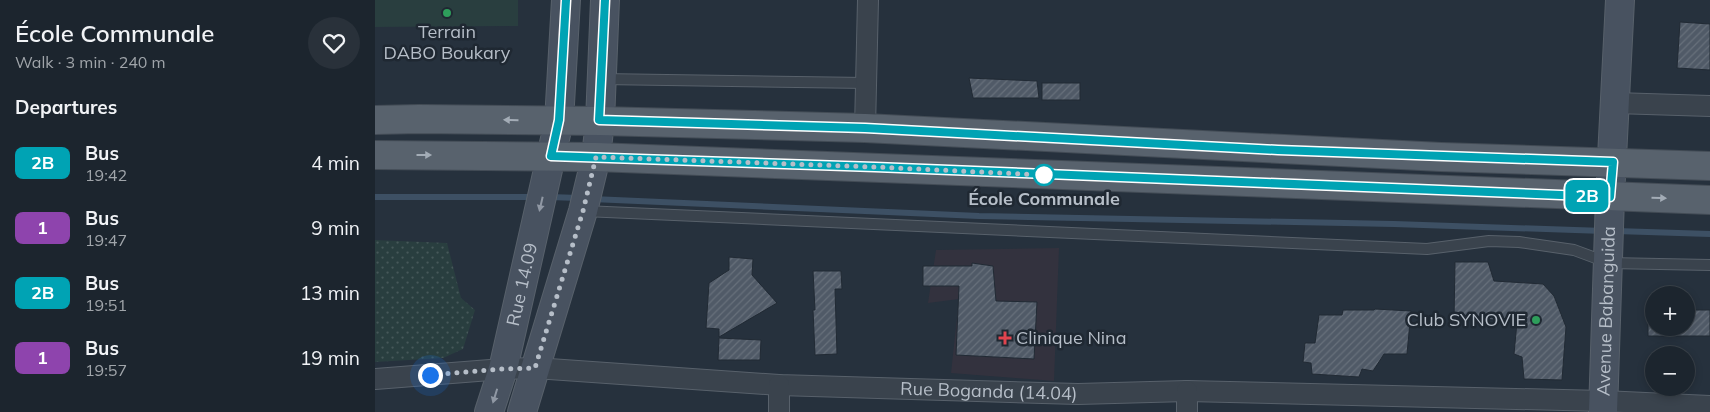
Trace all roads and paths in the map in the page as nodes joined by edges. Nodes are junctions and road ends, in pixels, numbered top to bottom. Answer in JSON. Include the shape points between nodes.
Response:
{"nodes":[{"id":1,"x":566,"y":0,"type":"edge"},
{"id":2,"x":605,"y":0,"type":"edge"},
{"id":3,"x":868,"y":0,"type":"edge"},
{"id":4,"x":1620,"y":0,"type":"edge"},
{"id":5,"x":601,"y":79,"type":"junction"},
{"id":6,"x":866,"y":83,"type":"junction"},
{"id":7,"x":1615,"y":103,"type":"junction"},
{"id":8,"x":1710,"y":106,"type":"edge"},
{"id":9,"x":375,"y":120,"type":"edge"},
{"id":10,"x":559,"y":120,"type":"junction"},
{"id":11,"x":599,"y":120,"type":"junction"},
{"id":12,"x":865,"y":128,"type":"junction"},
{"id":13,"x":375,"y":155,"type":"edge"},
{"id":14,"x":551,"y":156,"type":"junction"},
{"id":15,"x":596,"y":157,"type":"junction"},
{"id":16,"x":1613,"y":162,"type":"junction"},
{"id":17,"x":1710,"y":166,"type":"edge"},
{"id":18,"x":1610,"y":197,"type":"junction"},
{"id":19,"x":1710,"y":200,"type":"edge"},
{"id":20,"x":583,"y":211,"type":"junction"},
{"id":21,"x":1609,"y":263,"type":"junction"},
{"id":22,"x":1710,"y":266,"type":"edge"},
{"id":23,"x":535,"y":368,"type":"junction"},
{"id":24,"x":503,"y":369,"type":"junction"},
{"id":25,"x":375,"y":379,"type":"edge"},
{"id":26,"x":779,"y":385,"type":"junction"},
{"id":27,"x":1187,"y":392,"type":"junction"},
{"id":28,"x":1077,"y":403,"type":"edge"},
{"id":29,"x":1477,"y":406,"type":"edge"},
{"id":30,"x":1710,"y":406,"type":"edge"},
{"id":31,"x":1603,"y":407,"type":"edge"},
{"id":32,"x":489,"y":412,"type":"edge"},
{"id":33,"x":522,"y":412,"type":"edge"},
{"id":34,"x":779,"y":412,"type":"edge"},
{"id":35,"x":1187,"y":412,"type":"edge"}],
"edges":[{"from":1,"to":10,"type":"street","name":"Rue 14.09"},
{"from":2,"to":5,"type":"street","name":"Rue 14.09"},
{"from":3,"to":6,"type":"street"},
{"from":4,"to":7,"type":"street","name":"Avenue Babanguida"},
{"from":5,"to":6,"type":"lane"},
{"from":5,"to":11,"type":"street","name":"Rue 14.09"},
{"from":6,"to":12,"type":"street"},
{"from":7,"to":8,"type":"street"},
{"from":7,"to":16,"type":"street","name":"Avenue Babanguida"},
{"from":10,"to":9,"type":"main road","one_way":true},
{"from":10,"to":11,"type":"main road"},
{"from":10,"to":14,"type":"street","name":"Rue 14.09"},
{"from":11,"to":12,"type":"main road"},
{"from":11,"to":15,"type":"street","name":"Rue 14.09"},
{"from":12,"to":16,"type":"main road","via":[[1270,149]]},
{"from":13,"to":14,"type":"main road","one_way":true},
{"from":14,"to":15,"type":"main road"},
{"from":14,"to":24,"type":"street","name":"Rue 14.09","one_way":true},
{"from":15,"to":18,"type":"main road"},
{"from":15,"to":20,"type":"street","name":"Rue 14.09"},
{"from":16,"to":17,"type":"main road"},
{"from":16,"to":18,"type":"street","name":"Avenue Babanguida"},
{"from":18,"to":19,"type":"main road","one_way":true},
{"from":18,"to":21,"type":"street","name":"Avenue Babanguida"},
{"from":20,"to":21,"type":"lane","via":[[1427,249],[1489,241],[1519,242],[1574,250]]},
{"from":20,"to":23,"type":"street","name":"Rue 14.09"},
{"from":21,"to":22,"type":"lane"},
{"from":21,"to":31,"type":"street","name":"Avenue Babanguida"},
{"from":23,"to":24,"type":"street","name":"Rue Boganda (14.04)"},
{"from":23,"to":26,"type":"street","name":"Rue Boganda (14.04)"},
{"from":23,"to":33,"type":"street","name":"Rue 14.09"},
{"from":24,"to":25,"type":"street","name":"Rue Boganda (14.04)"},
{"from":24,"to":32,"type":"street","name":"Rue 14.09","one_way":true},
{"from":26,"to":28,"type":"street","name":"Rue Boganda (14.04)"},
{"from":26,"to":34,"type":"street"},
{"from":27,"to":28,"type":"street","name":"Rue Boganda (14.04)"},
{"from":27,"to":29,"type":"street","name":"Rue Boganda (14.04)"},
{"from":27,"to":35,"type":"street"},
{"from":29,"to":31,"type":"street","name":"Rue Boganda (14.04)"},
{"from":30,"to":31,"type":"street","name":"Rue Boganda (14.04)"}]}
